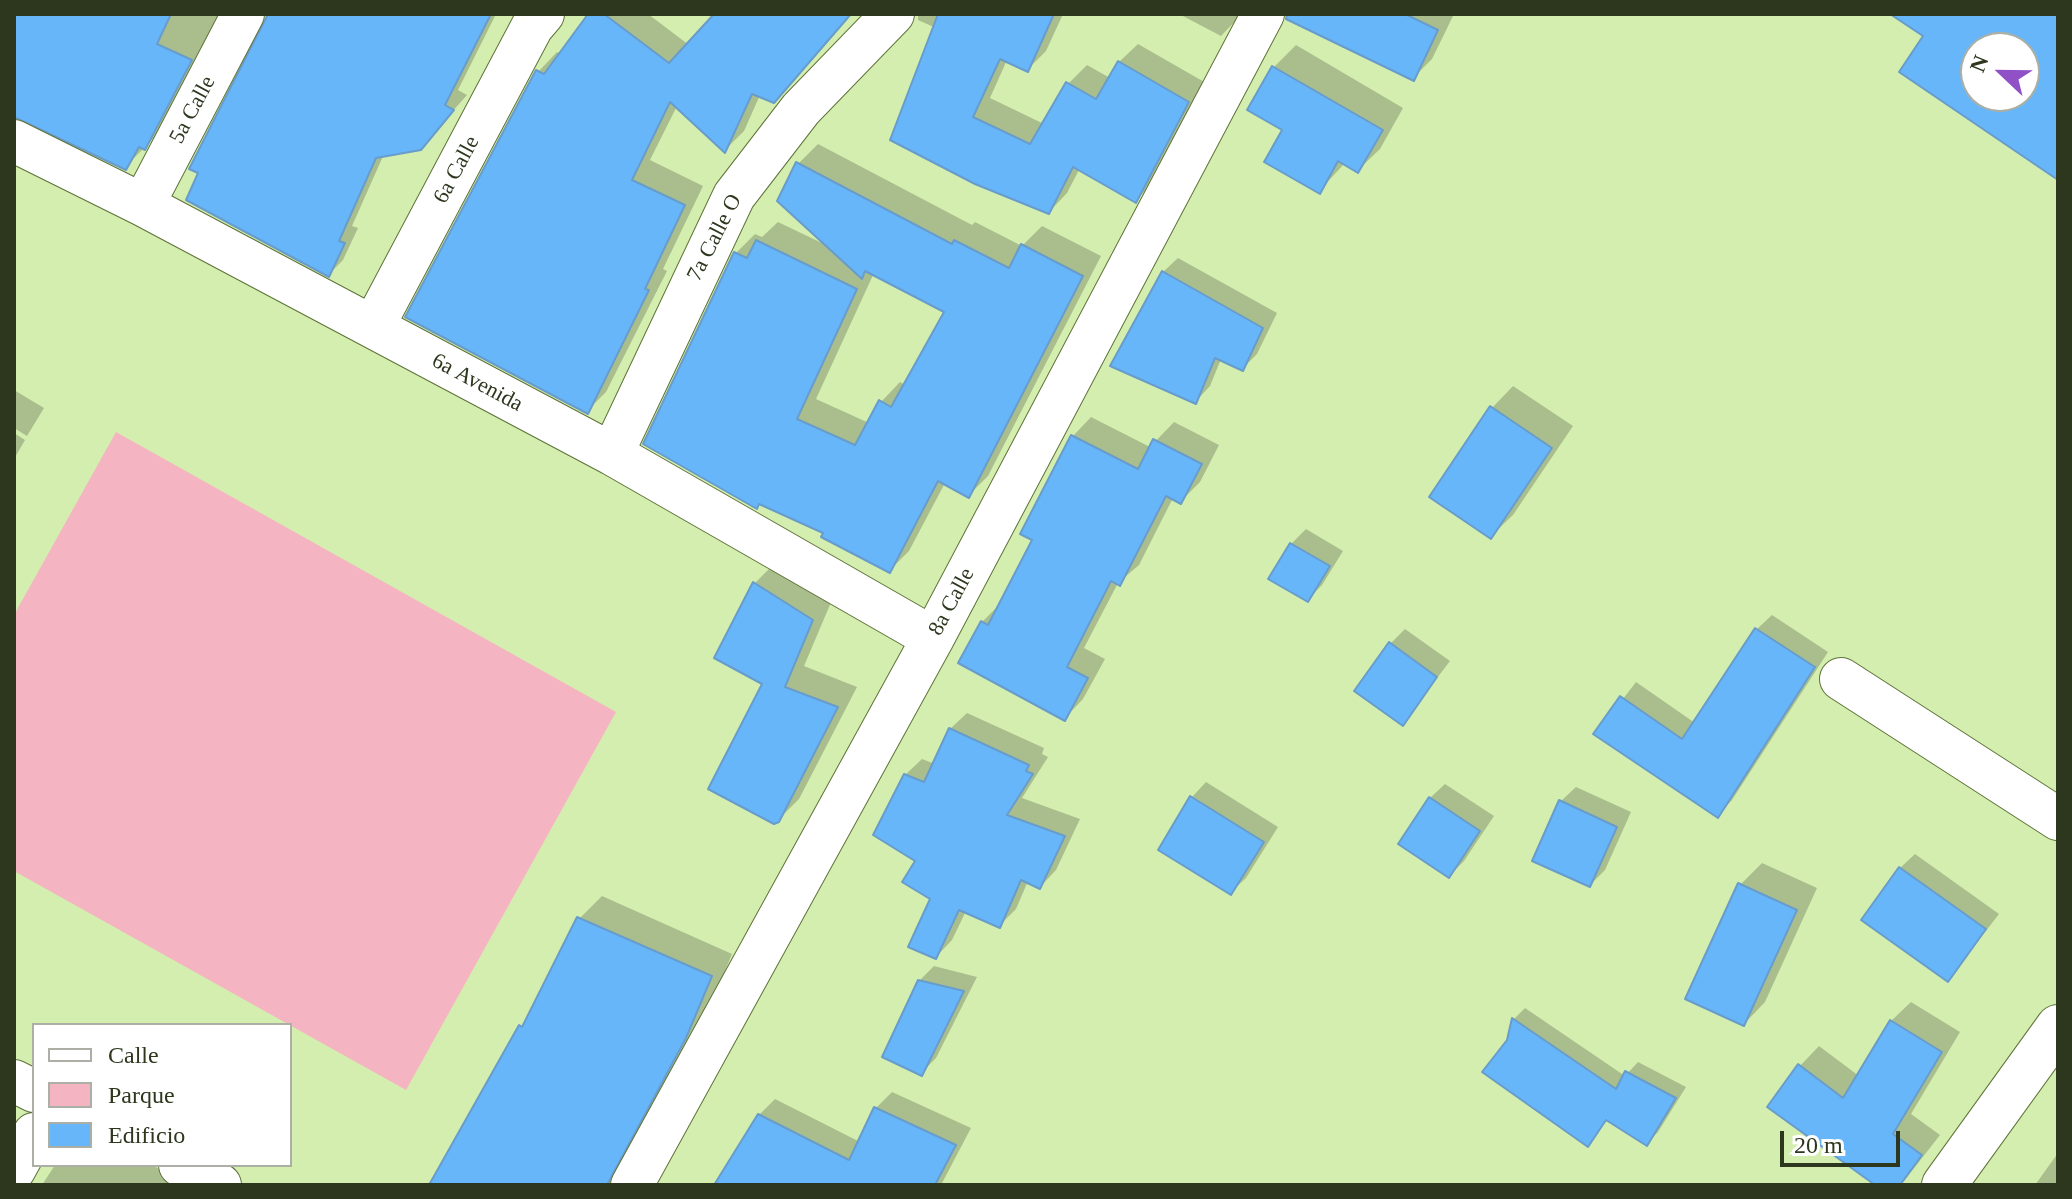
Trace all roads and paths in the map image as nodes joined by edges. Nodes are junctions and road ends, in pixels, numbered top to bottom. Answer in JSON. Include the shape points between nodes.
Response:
{"nodes":[{"id":1,"x":243,"y":14,"type":"edge"},
{"id":2,"x":543,"y":14,"type":"edge"},
{"id":3,"x":893,"y":14,"type":"edge"},
{"id":4,"x":1263,"y":14,"type":"edge"},
{"id":5,"x":14,"y":141,"type":"edge"},
{"id":6,"x":143,"y":205,"type":"junction"},
{"id":7,"x":373,"y":327,"type":"junction"},
{"id":8,"x":612,"y":454,"type":"junction"},
{"id":9,"x":933,"y":638,"type":"junction"},
{"id":10,"x":1841,"y":679,"type":"dead end"},
{"id":11,"x":2058,"y":819,"type":"edge"},
{"id":12,"x":2058,"y":1027,"type":"edge"},
{"id":13,"x":14,"y":1081,"type":"edge"},
{"id":14,"x":32,"y":1090,"type":"edge"},
{"id":15,"x":32,"y":1138,"type":"edge"},
{"id":16,"x":184,"y":1167,"type":"edge"},
{"id":17,"x":14,"y":1170,"type":"edge"},
{"id":18,"x":220,"y":1185,"type":"edge"},
{"id":19,"x":632,"y":1185,"type":"edge"},
{"id":20,"x":1944,"y":1185,"type":"edge"}],
"edges":[{"from":1,"to":6,"type":"street","name":"5a Calle"},
{"from":2,"to":7,"type":"street","name":"6a Calle"},
{"from":3,"to":8,"type":"street","name":"7a Calle O","via":[[801,109],[734,196]]},
{"from":4,"to":9,"type":"street","name":"8a Calle"},
{"from":5,"to":6,"type":"street","name":"6a Avenida"},
{"from":6,"to":7,"type":"street","name":"6a Avenida"},
{"from":7,"to":8,"type":"street","name":"6a Avenida"},
{"from":8,"to":9,"type":"street","name":"6a Avenida"},
{"from":9,"to":19,"type":"street","name":"8a Calle"},
{"from":10,"to":11,"type":"street"},
{"from":12,"to":20,"type":"street"},
{"from":13,"to":14,"type":"street"},
{"from":15,"to":17,"type":"street"},
{"from":16,"to":18,"type":"street"}]}
